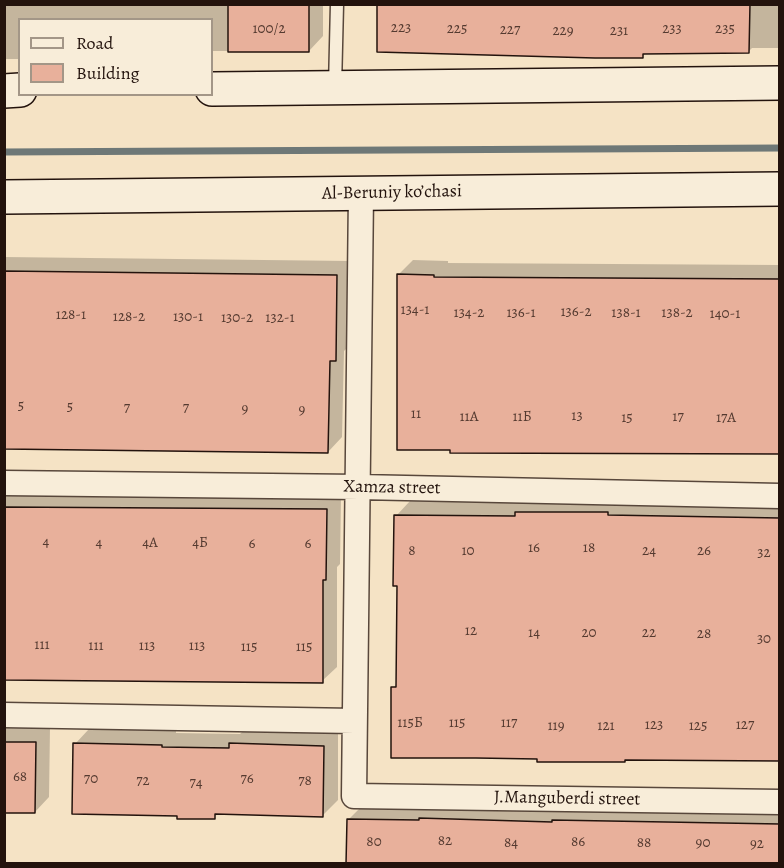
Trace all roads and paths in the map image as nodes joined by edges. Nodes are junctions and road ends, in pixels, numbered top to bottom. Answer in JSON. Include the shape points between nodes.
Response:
{"nodes":[{"id":1,"x":337,"y":4,"type":"edge"},
{"id":2,"x":780,"y":83,"type":"edge"},
{"id":3,"x":335,"y":88,"type":"junction"},
{"id":4,"x":213,"y":89,"type":"edge"},
{"id":5,"x":780,"y":189,"type":"edge"},
{"id":6,"x":361,"y":193,"type":"junction"},
{"id":7,"x":4,"y":197,"type":"edge"},
{"id":8,"x":4,"y":483,"type":"edge"},
{"id":9,"x":358,"y":487,"type":"junction"},
{"id":10,"x":780,"y":496,"type":"edge"},
{"id":11,"x":4,"y":715,"type":"edge"},
{"id":12,"x":354,"y":721,"type":"junction"},
{"id":13,"x":780,"y":802,"type":"edge"}],
"edges":[{"from":1,"to":3,"type":"lane"},
{"from":2,"to":3,"type":"main road"},
{"from":3,"to":4,"type":"main road"},
{"from":5,"to":6,"type":"main road","name":"Al-Beruniy ko’chasi"},
{"from":6,"to":7,"type":"main road","name":"Al-Beruniy ko’chasi"},
{"from":6,"to":9,"type":"street"},
{"from":8,"to":9,"type":"street","name":"Xamza street"},
{"from":9,"to":10,"type":"street","name":"Xamza street"},
{"from":9,"to":12,"type":"street"},
{"from":11,"to":12,"type":"street"},
{"from":12,"to":13,"type":"street","name":"J.Manguberdi street","via":[[354,796]]}]}
